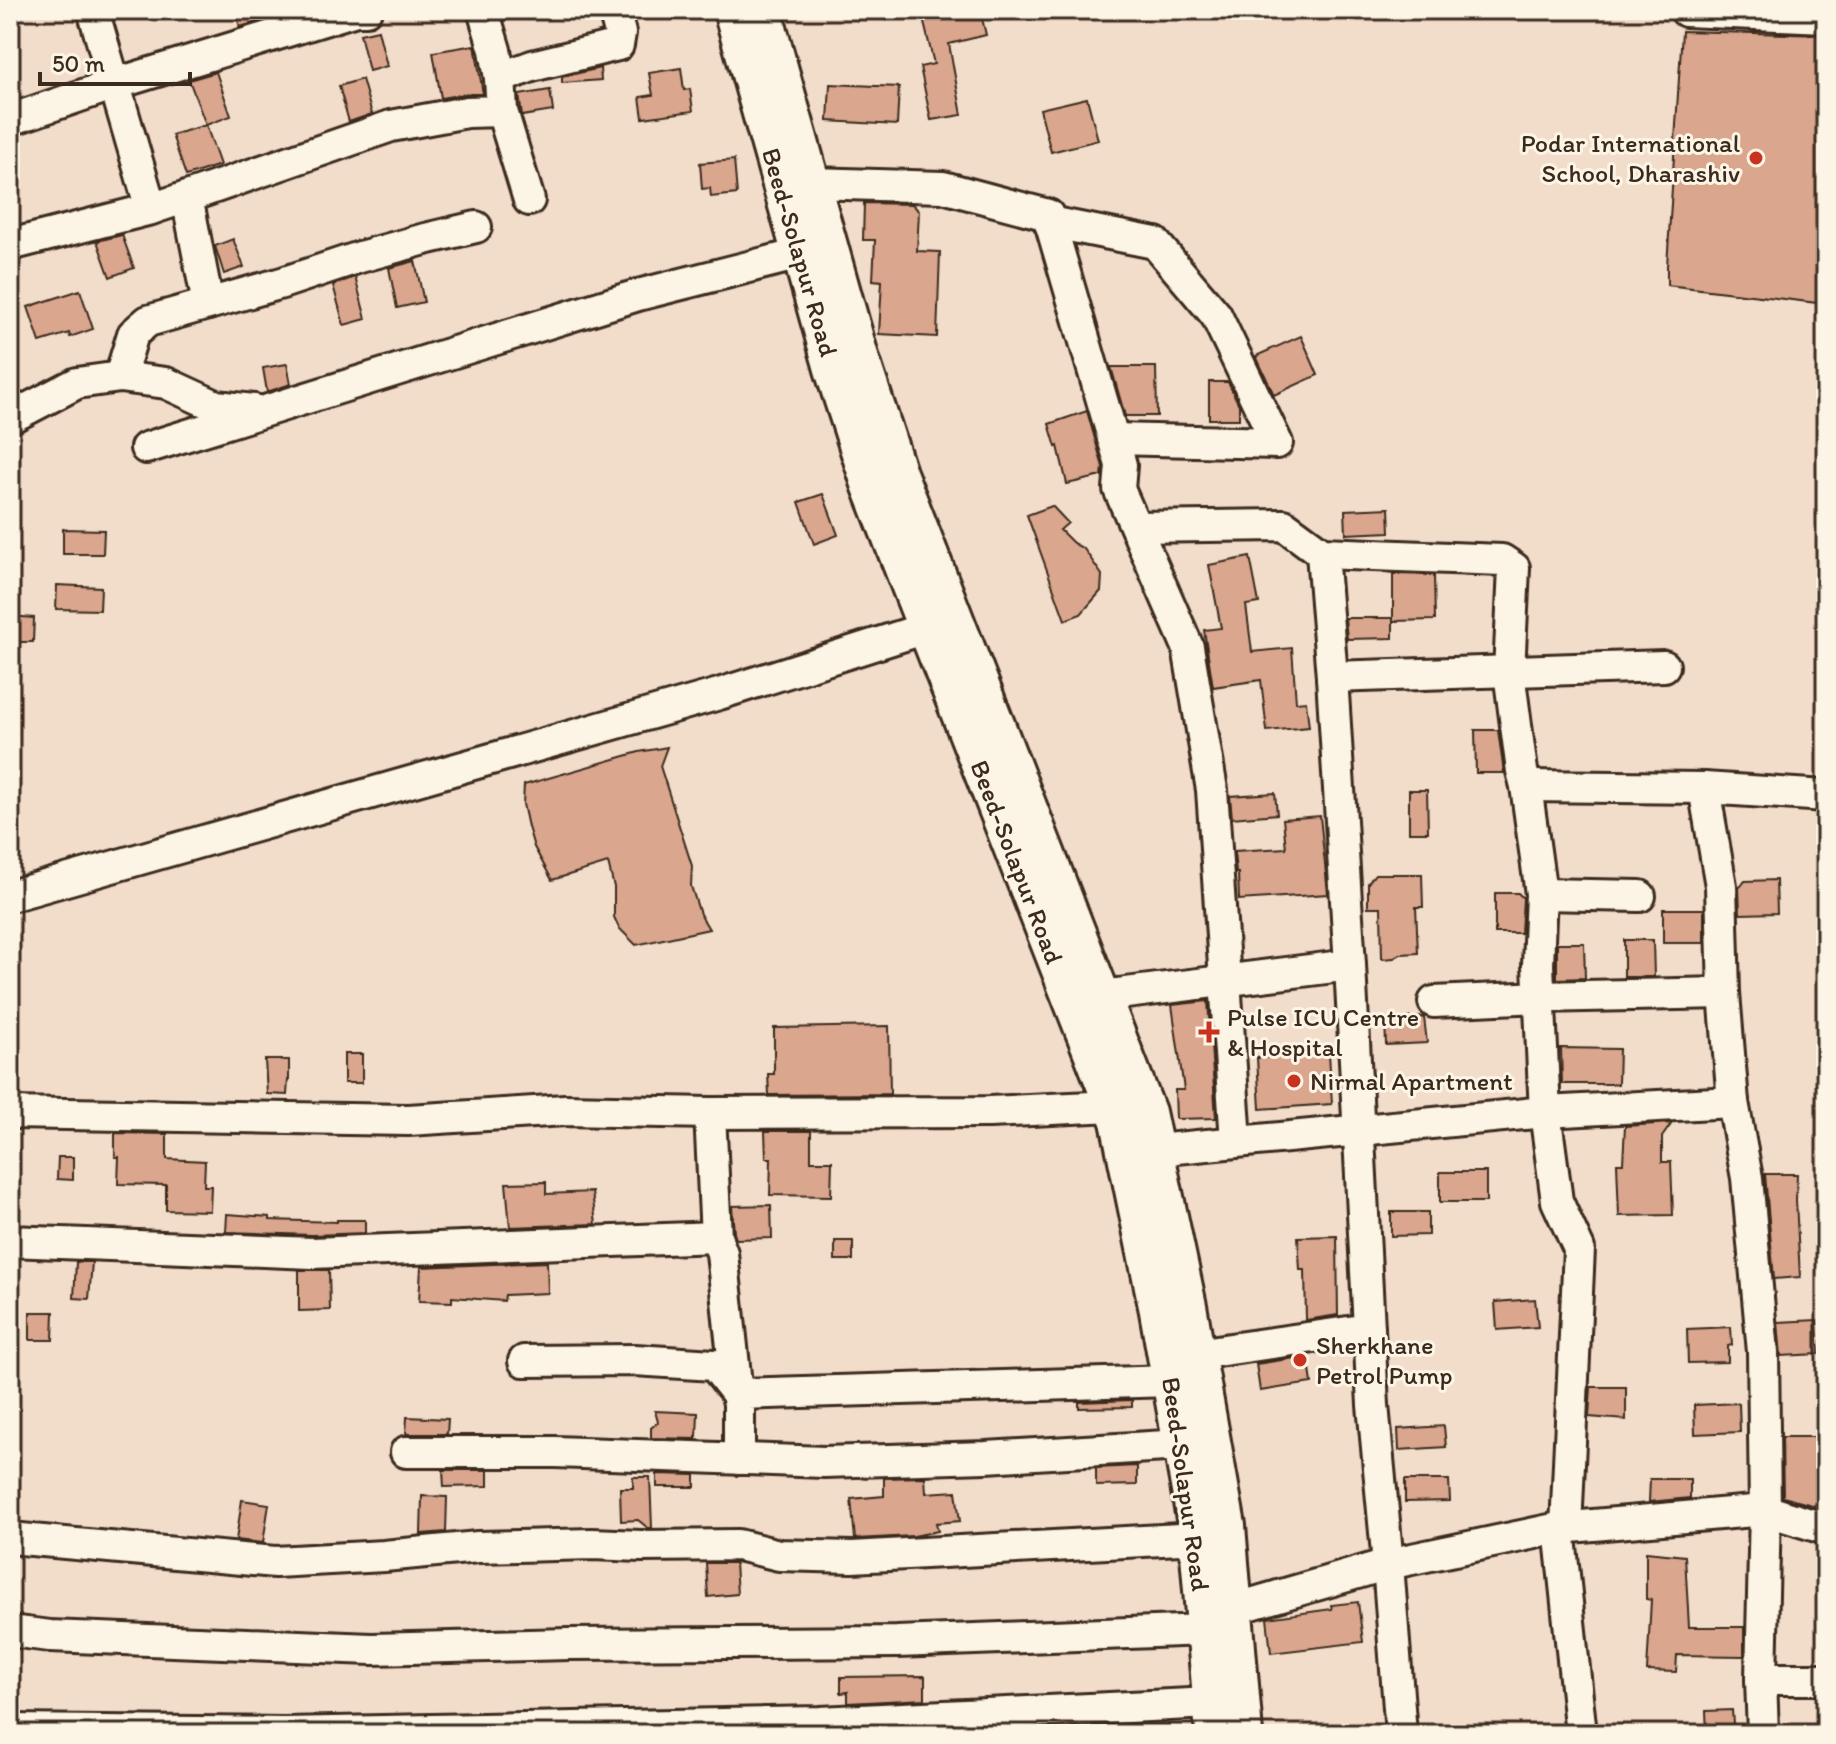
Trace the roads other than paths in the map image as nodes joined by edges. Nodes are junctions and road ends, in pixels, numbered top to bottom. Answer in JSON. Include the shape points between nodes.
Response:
{"nodes":[{"id":1,"x":93,"y":10,"type":"edge"},
{"id":2,"x":356,"y":10,"type":"edge"},
{"id":3,"x":366,"y":10,"type":"edge"},
{"id":4,"x":483,"y":10,"type":"edge"},
{"id":5,"x":614,"y":10,"type":"edge"},
{"id":6,"x":732,"y":10,"type":"edge"},
{"id":7,"x":763,"y":10,"type":"edge"},
{"id":8,"x":1686,"y":11,"type":"edge"},
{"id":9,"x":1826,"y":17,"type":"edge"},
{"id":10,"x":500,"y":78,"type":"junction"},
{"id":11,"x":115,"y":84,"type":"junction"},
{"id":12,"x":502,"y":111,"type":"junction"},
{"id":13,"x":10,"y":120,"type":"edge"},
{"id":14,"x":812,"y":183,"type":"junction"},
{"id":15,"x":187,"y":197,"type":"junction"},
{"id":16,"x":529,"y":200,"type":"dead end"},
{"id":17,"x":151,"y":209,"type":"junction"},
{"id":18,"x":1049,"y":222,"type":"junction"},
{"id":19,"x":476,"y":227,"type":"dead end"},
{"id":20,"x":10,"y":245,"type":"edge"},
{"id":21,"x":800,"y":254,"type":"junction"},
{"id":22,"x":208,"y":304,"type":"junction"},
{"id":23,"x":120,"y":377,"type":"junction"},
{"id":24,"x":264,"y":411,"type":"junction"},
{"id":25,"x":10,"y":418,"type":"edge"},
{"id":26,"x":1113,"y":439,"type":"junction"},
{"id":27,"x":146,"y":448,"type":"dead end"},
{"id":28,"x":1136,"y":527,"type":"junction"},
{"id":29,"x":1322,"y":553,"type":"junction"},
{"id":30,"x":926,"y":628,"type":"junction"},
{"id":31,"x":1664,"y":666,"type":"dead end"},
{"id":32,"x":1509,"y":672,"type":"junction"},
{"id":33,"x":1332,"y":677,"type":"junction"},
{"id":34,"x":1526,"y":786,"type":"junction"},
{"id":35,"x":1704,"y":788,"type":"junction"},
{"id":36,"x":1826,"y":796,"type":"edge"},
{"id":37,"x":1541,"y":894,"type":"junction"},
{"id":38,"x":10,"y":896,"type":"edge"},
{"id":39,"x":1640,"y":896,"type":"dead end"},
{"id":40,"x":1350,"y":965,"type":"junction"},
{"id":41,"x":1225,"y":980,"type":"junction"},
{"id":42,"x":1724,"y":993,"type":"junction"},
{"id":43,"x":1102,"y":996,"type":"junction"},
{"id":44,"x":1539,"y":997,"type":"junction"},
{"id":45,"x":1434,"y":1002,"type":"dead end"},
{"id":46,"x":1733,"y":1102,"type":"junction"},
{"id":47,"x":1113,"y":1106,"type":"junction"},
{"id":48,"x":1545,"y":1112,"type":"junction"},
{"id":49,"x":10,"y":1113,"type":"edge"},
{"id":50,"x":710,"y":1113,"type":"junction"},
{"id":51,"x":1359,"y":1129,"type":"junction"},
{"id":52,"x":1236,"y":1141,"type":"junction"},
{"id":53,"x":1156,"y":1150,"type":"junction"},
{"id":54,"x":716,"y":1237,"type":"junction"},
{"id":55,"x":10,"y":1241,"type":"edge"},
{"id":56,"x":1369,"y":1329,"type":"junction"},
{"id":57,"x":1196,"y":1354,"type":"junction"},
{"id":58,"x":524,"y":1361,"type":"dead end"},
{"id":59,"x":1171,"y":1381,"type":"junction"},
{"id":60,"x":737,"y":1394,"type":"junction"},
{"id":61,"x":1182,"y":1445,"type":"junction"},
{"id":62,"x":406,"y":1452,"type":"dead end"},
{"id":63,"x":739,"y":1459,"type":"junction"},
{"id":64,"x":1765,"y":1510,"type":"junction"},
{"id":65,"x":1562,"y":1528,"type":"junction"},
{"id":66,"x":1826,"y":1529,"type":"edge"},
{"id":67,"x":10,"y":1538,"type":"edge"},
{"id":68,"x":1198,"y":1538,"type":"junction"},
{"id":69,"x":1388,"y":1564,"type":"junction"},
{"id":70,"x":1234,"y":1609,"type":"junction"},
{"id":71,"x":1205,"y":1630,"type":"junction"},
{"id":72,"x":10,"y":1631,"type":"edge"},
{"id":73,"x":1761,"y":1679,"type":"junction"},
{"id":74,"x":1826,"y":1679,"type":"edge"},
{"id":75,"x":1212,"y":1718,"type":"edge"},
{"id":76,"x":10,"y":1730,"type":"edge"},
{"id":77,"x":1244,"y":1734,"type":"edge"},
{"id":78,"x":1401,"y":1734,"type":"edge"},
{"id":79,"x":1581,"y":1734,"type":"edge"},
{"id":80,"x":1763,"y":1734,"type":"edge"}],
"edges":[{"from":1,"to":11,"type":"street"},
{"from":2,"to":3,"type":"street"},
{"from":2,"to":11,"type":"street"},
{"from":4,"to":10,"type":"street"},
{"from":5,"to":10,"type":"street","via":[[618,45]]},
{"from":6,"to":21,"type":"main road","name":"Beed-Solapur Road"},
{"from":7,"to":14,"type":"main road","name":"Beed-Solapur Road"},
{"from":8,"to":9,"type":"street"},
{"from":10,"to":12,"type":"street"},
{"from":11,"to":13,"type":"street"},
{"from":11,"to":17,"type":"street"},
{"from":12,"to":15,"type":"street","via":[[391,126]]},
{"from":12,"to":16,"type":"street"},
{"from":14,"to":18,"type":"street","via":[[943,187],[1048,215]]},
{"from":14,"to":43,"type":"main road","name":"Beed-Solapur Road","via":[[898,473]]},
{"from":15,"to":17,"type":"street"},
{"from":15,"to":22,"type":"street"},
{"from":17,"to":20,"type":"street"},
{"from":18,"to":26,"type":"street"},
{"from":18,"to":26,"type":"street","via":[[1155,243],[1216,315],[1277,443]]},
{"from":19,"to":22,"type":"street"},
{"from":21,"to":24,"type":"street","via":[[638,295]]},
{"from":21,"to":30,"type":"main road","name":"Beed-Solapur Road","via":[[865,469]]},
{"from":22,"to":23,"type":"street","via":[[148,321],[133,334]]},
{"from":23,"to":24,"type":"street","via":[[166,383],[216,406]]},
{"from":23,"to":25,"type":"street","via":[[77,383]]},
{"from":24,"to":27,"type":"street"},
{"from":26,"to":28,"type":"street","via":[[1121,465],[1119,489]]},
{"from":28,"to":29,"type":"street","via":[[1284,525]]},
{"from":28,"to":41,"type":"street","via":[[1188,647],[1212,790]]},
{"from":29,"to":32,"type":"street","via":[[1502,560],[1514,568]]},
{"from":29,"to":33,"type":"street"},
{"from":30,"to":38,"type":"street","via":[[704,698]]},
{"from":30,"to":47,"type":"main road","name":"Beed-Solapur Road"},
{"from":31,"to":32,"type":"street"},
{"from":32,"to":33,"type":"street"},
{"from":32,"to":34,"type":"street"},
{"from":33,"to":40,"type":"street"},
{"from":34,"to":35,"type":"street"},
{"from":34,"to":37,"type":"street"},
{"from":35,"to":36,"type":"street"},
{"from":35,"to":42,"type":"street","via":[[1721,886]]},
{"from":37,"to":39,"type":"street"},
{"from":37,"to":44,"type":"street"},
{"from":40,"to":41,"type":"street"},
{"from":40,"to":51,"type":"street"},
{"from":41,"to":43,"type":"street"},
{"from":41,"to":52,"type":"street"},
{"from":42,"to":44,"type":"street"},
{"from":42,"to":46,"type":"street"},
{"from":43,"to":53,"type":"main road","name":"Beed-Solapur Road","via":[[1147,1112]]},
{"from":44,"to":45,"type":"street"},
{"from":44,"to":48,"type":"street"},
{"from":46,"to":48,"type":"street"},
{"from":46,"to":64,"type":"street","via":[[1747,1178],[1763,1352]]},
{"from":47,"to":50,"type":"street"},
{"from":47,"to":59,"type":"main road","name":"Beed-Solapur Road"},
{"from":48,"to":51,"type":"street"},
{"from":48,"to":65,"type":"street","via":[[1557,1201],[1579,1249]]},
{"from":49,"to":50,"type":"street","via":[[408,1120],[565,1110]]},
{"from":50,"to":54,"type":"street"},
{"from":51,"to":52,"type":"street"},
{"from":51,"to":56,"type":"street"},
{"from":52,"to":53,"type":"street"},
{"from":53,"to":57,"type":"main road","name":"Beed-Solapur Road"},
{"from":54,"to":55,"type":"street","via":[[312,1253]]},
{"from":54,"to":60,"type":"street"},
{"from":56,"to":57,"type":"street"},
{"from":56,"to":69,"type":"street"},
{"from":57,"to":70,"type":"main road","name":"Beed-Solapur Road","via":[[1227,1526]]},
{"from":58,"to":60,"type":"street","via":[[714,1365]]},
{"from":59,"to":60,"type":"street"},
{"from":59,"to":61,"type":"main road","name":"Beed-Solapur Road"},
{"from":60,"to":63,"type":"street"},
{"from":61,"to":63,"type":"street","via":[[986,1457]]},
{"from":61,"to":68,"type":"main road","name":"Beed-Solapur Road"},
{"from":62,"to":63,"type":"street"},
{"from":64,"to":65,"type":"street"},
{"from":64,"to":66,"type":"street"},
{"from":64,"to":73,"type":"street"},
{"from":65,"to":69,"type":"street"},
{"from":65,"to":79,"type":"street"},
{"from":67,"to":68,"type":"street","via":[[275,1562],[592,1544],[738,1545],[779,1555],[852,1557]]},
{"from":68,"to":71,"type":"main road","name":"Beed-Solapur Road"},
{"from":69,"to":70,"type":"street"},
{"from":69,"to":78,"type":"street"},
{"from":70,"to":77,"type":"main road","name":"Beed-Solapur Road"},
{"from":71,"to":72,"type":"street","via":[[897,1642],[372,1649]]},
{"from":71,"to":75,"type":"main road","name":"Beed-Solapur Road"},
{"from":73,"to":74,"type":"street"},
{"from":73,"to":80,"type":"street"},
{"from":75,"to":76,"type":"street","via":[[284,1733]]}]}
